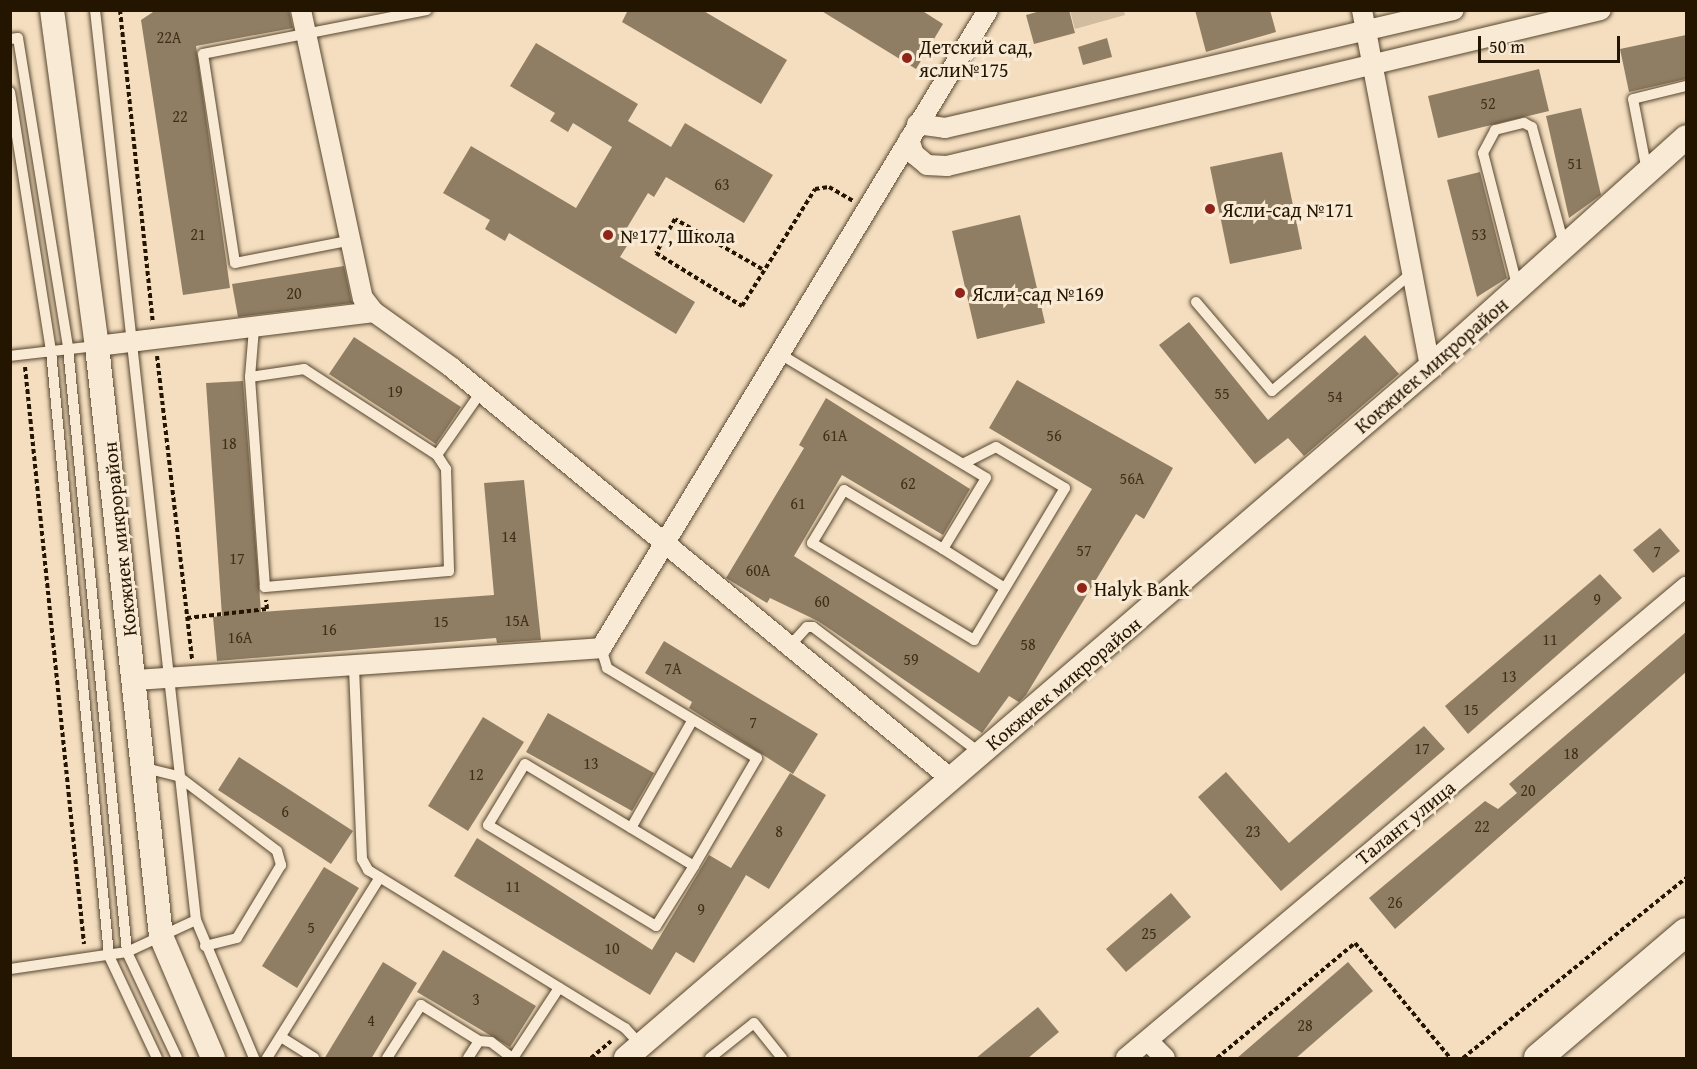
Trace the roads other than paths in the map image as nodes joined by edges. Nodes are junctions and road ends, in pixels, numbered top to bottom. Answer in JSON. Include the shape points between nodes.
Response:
{"nodes":[{"id":1,"x":52,"y":10,"type":"edge"},
{"id":2,"x":95,"y":10,"type":"edge"},
{"id":3,"x":301,"y":10,"type":"edge"},
{"id":4,"x":427,"y":10,"type":"edge"},
{"id":5,"x":988,"y":10,"type":"edge"},
{"id":6,"x":1362,"y":10,"type":"edge"},
{"id":7,"x":1454,"y":10,"type":"edge"},
{"id":8,"x":1601,"y":10,"type":"edge"},
{"id":9,"x":1366,"y":33,"type":"junction"},
{"id":10,"x":306,"y":34,"type":"junction"},
{"id":11,"x":10,"y":39,"type":"edge"},
{"id":12,"x":1374,"y":69,"type":"junction"},
{"id":13,"x":1686,"y":86,"type":"edge"},
{"id":14,"x":10,"y":92,"type":"edge"},
{"id":15,"x":913,"y":131,"type":"junction"},
{"id":16,"x":1686,"y":137,"type":"edge"},
{"id":17,"x":1648,"y":174,"type":"junction"},
{"id":18,"x":352,"y":240,"type":"junction"},
{"id":19,"x":1565,"y":249,"type":"junction"},
{"id":20,"x":1414,"y":271,"type":"junction"},
{"id":21,"x":1518,"y":289,"type":"junction"},
{"id":22,"x":1196,"y":302,"type":"dead end"},
{"id":23,"x":374,"y":312,"type":"junction"},
{"id":24,"x":254,"y":328,"type":"junction"},
{"id":25,"x":129,"y":344,"type":"junction"},
{"id":26,"x":97,"y":346,"type":"junction"},
{"id":27,"x":68,"y":348,"type":"junction"},
{"id":28,"x":51,"y":351,"type":"junction"},
{"id":29,"x":780,"y":354,"type":"junction"},
{"id":30,"x":10,"y":356,"type":"edge"},
{"id":31,"x":1431,"y":367,"type":"junction"},
{"id":32,"x":250,"y":377,"type":"junction"},
{"id":33,"x":481,"y":392,"type":"junction"},
{"id":34,"x":436,"y":455,"type":"junction"},
{"id":35,"x":963,"y":464,"type":"junction"},
{"id":36,"x":666,"y":547,"type":"junction"},
{"id":37,"x":944,"y":549,"type":"junction"},
{"id":38,"x":1686,"y":587,"type":"edge"},
{"id":39,"x":1005,"y":588,"type":"junction"},
{"id":40,"x":601,"y":648,"type":"junction"},
{"id":41,"x":788,"y":648,"type":"junction"},
{"id":42,"x":354,"y":668,"type":"junction"},
{"id":43,"x":170,"y":679,"type":"junction"},
{"id":44,"x":135,"y":680,"type":"junction"},
{"id":45,"x":692,"y":721,"type":"junction"},
{"id":46,"x":980,"y":753,"type":"junction"},
{"id":47,"x":144,"y":768,"type":"junction"},
{"id":48,"x":178,"y":776,"type":"junction"},
{"id":49,"x":950,"y":778,"type":"junction"},
{"id":50,"x":631,"y":828,"type":"junction"},
{"id":51,"x":694,"y":866,"type":"junction"},
{"id":52,"x":380,"y":877,"type":"junction"},
{"id":53,"x":196,"y":920,"type":"junction"},
{"id":54,"x":1686,"y":932,"type":"edge"},
{"id":55,"x":161,"y":936,"type":"junction"},
{"id":56,"x":205,"y":946,"type":"junction"},
{"id":57,"x":128,"y":952,"type":"junction"},
{"id":58,"x":109,"y":956,"type":"junction"},
{"id":59,"x":10,"y":969,"type":"edge"},
{"id":60,"x":559,"y":988,"type":"junction"},
{"id":61,"x":281,"y":1037,"type":"junction"},
{"id":62,"x":479,"y":1041,"type":"junction"},
{"id":63,"x":1148,"y":1041,"type":"junction"},
{"id":64,"x":633,"y":1052,"type":"edge"},
{"id":65,"x":157,"y":1059,"type":"edge"},
{"id":66,"x":177,"y":1059,"type":"edge"},
{"id":67,"x":213,"y":1059,"type":"edge"},
{"id":68,"x":254,"y":1059,"type":"edge"},
{"id":69,"x":267,"y":1059,"type":"edge"},
{"id":70,"x":314,"y":1059,"type":"edge"},
{"id":71,"x":387,"y":1059,"type":"edge"},
{"id":72,"x":468,"y":1059,"type":"edge"},
{"id":73,"x":512,"y":1059,"type":"edge"},
{"id":74,"x":710,"y":1059,"type":"edge"},
{"id":75,"x":782,"y":1059,"type":"edge"},
{"id":76,"x":1126,"y":1059,"type":"edge"},
{"id":77,"x":1165,"y":1059,"type":"edge"},
{"id":78,"x":1538,"y":1059,"type":"edge"}],
"edges":[{"from":1,"to":26,"type":"street","name":"Кокжиек микрорайон"},
{"from":2,"to":25,"type":"lane"},
{"from":3,"to":10,"type":"street"},
{"from":4,"to":10,"type":"lane"},
{"from":5,"to":15,"type":"street"},
{"from":6,"to":9,"type":"street"},
{"from":7,"to":9,"type":"street"},
{"from":8,"to":12,"type":"street"},
{"from":9,"to":12,"type":"street"},
{"from":9,"to":15,"type":"street","via":[[945,128]]},
{"from":10,"to":18,"type":"street"},
{"from":10,"to":18,"type":"lane","via":[[203,54],[236,263]]},
{"from":11,"to":27,"type":"lane","via":[[18,38]]},
{"from":12,"to":15,"type":"street","via":[[947,166],[927,165],[914,154]]},
{"from":12,"to":20,"type":"street"},
{"from":13,"to":17,"type":"lane","via":[[1634,99]]},
{"from":14,"to":28,"type":"lane"},
{"from":15,"to":29,"type":"street"},
{"from":16,"to":17,"type":"street","name":"Кокжиек микрорайон"},
{"from":17,"to":19,"type":"street","name":"Кокжиек микрорайон"},
{"from":18,"to":23,"type":"street","via":[[363,298]]},
{"from":19,"to":21,"type":"street","name":"Кокжиек микрорайон"},
{"from":19,"to":21,"type":"lane","via":[[1532,127],[1524,123],[1495,130],[1483,153]]},
{"from":20,"to":22,"type":"lane","via":[[1272,391]]},
{"from":20,"to":31,"type":"street"},
{"from":21,"to":31,"type":"street","name":"Кокжиек микрорайон"},
{"from":23,"to":24,"type":"street"},
{"from":23,"to":33,"type":"street"},
{"from":24,"to":25,"type":"street"},
{"from":24,"to":32,"type":"lane"},
{"from":25,"to":26,"type":"street"},
{"from":25,"to":43,"type":"lane"},
{"from":26,"to":27,"type":"lane"},
{"from":26,"to":44,"type":"street","name":"Кокжиек микрорайон"},
{"from":27,"to":28,"type":"lane"},
{"from":27,"to":57,"type":"lane"},
{"from":28,"to":30,"type":"lane"},
{"from":28,"to":58,"type":"lane"},
{"from":29,"to":35,"type":"lane"},
{"from":29,"to":36,"type":"street"},
{"from":31,"to":46,"type":"street","name":"Кокжиек микрорайон"},
{"from":32,"to":34,"type":"lane","via":[[304,369]]},
{"from":32,"to":34,"type":"lane","via":[[265,587],[449,571],[446,469]]},
{"from":33,"to":34,"type":"lane"},
{"from":33,"to":36,"type":"street"},
{"from":35,"to":37,"type":"lane","via":[[986,478]]},
{"from":35,"to":39,"type":"lane","via":[[996,447],[1065,488]]},
{"from":36,"to":40,"type":"street"},
{"from":36,"to":41,"type":"street"},
{"from":37,"to":39,"type":"lane"},
{"from":37,"to":39,"type":"lane","via":[[844,490],[812,543],[974,640]]},
{"from":38,"to":63,"type":"street","name":"Талант улица"},
{"from":40,"to":42,"type":"street"},
{"from":40,"to":45,"type":"lane","via":[[607,668]]},
{"from":41,"to":46,"type":"lane","via":[[807,627],[813,627]]},
{"from":41,"to":49,"type":"street"},
{"from":42,"to":43,"type":"street"},
{"from":42,"to":52,"type":"lane","via":[[362,858]]},
{"from":43,"to":44,"type":"street"},
{"from":43,"to":48,"type":"lane"},
{"from":44,"to":47,"type":"street","name":"Кокжиек микрорайон"},
{"from":45,"to":50,"type":"lane"},
{"from":45,"to":51,"type":"lane","via":[[757,758]]},
{"from":46,"to":49,"type":"street","name":"Кокжиек микрорайон"},
{"from":47,"to":48,"type":"lane"},
{"from":47,"to":55,"type":"street","name":"Кокжиек микрорайон"},
{"from":48,"to":53,"type":"lane"},
{"from":48,"to":56,"type":"lane","via":[[277,851],[281,865],[237,938]]},
{"from":49,"to":64,"type":"street","name":"Кокжиек микрорайон"},
{"from":50,"to":51,"type":"lane"},
{"from":50,"to":51,"type":"lane","via":[[525,764],[488,825],[656,926]]},
{"from":52,"to":60,"type":"lane"},
{"from":52,"to":61,"type":"lane"},
{"from":53,"to":55,"type":"lane"},
{"from":53,"to":56,"type":"lane"},
{"from":54,"to":78,"type":"main road"},
{"from":55,"to":57,"type":"lane"},
{"from":55,"to":67,"type":"street","name":"Кокжиек микрорайон"},
{"from":56,"to":68,"type":"lane"},
{"from":57,"to":58,"type":"lane"},
{"from":57,"to":66,"type":"lane"},
{"from":58,"to":59,"type":"lane"},
{"from":58,"to":65,"type":"lane"},
{"from":60,"to":64,"type":"lane","via":[[625,1028]]},
{"from":60,"to":73,"type":"lane"},
{"from":61,"to":69,"type":"lane"},
{"from":61,"to":70,"type":"lane"},
{"from":62,"to":71,"type":"lane","via":[[421,1005]]},
{"from":62,"to":72,"type":"lane"},
{"from":62,"to":73,"type":"lane","via":[[490,1042]]},
{"from":63,"to":76,"type":"street","name":"Талант улица"},
{"from":63,"to":77,"type":"street"},
{"from":74,"to":75,"type":"lane","via":[[754,1023]]}]}
